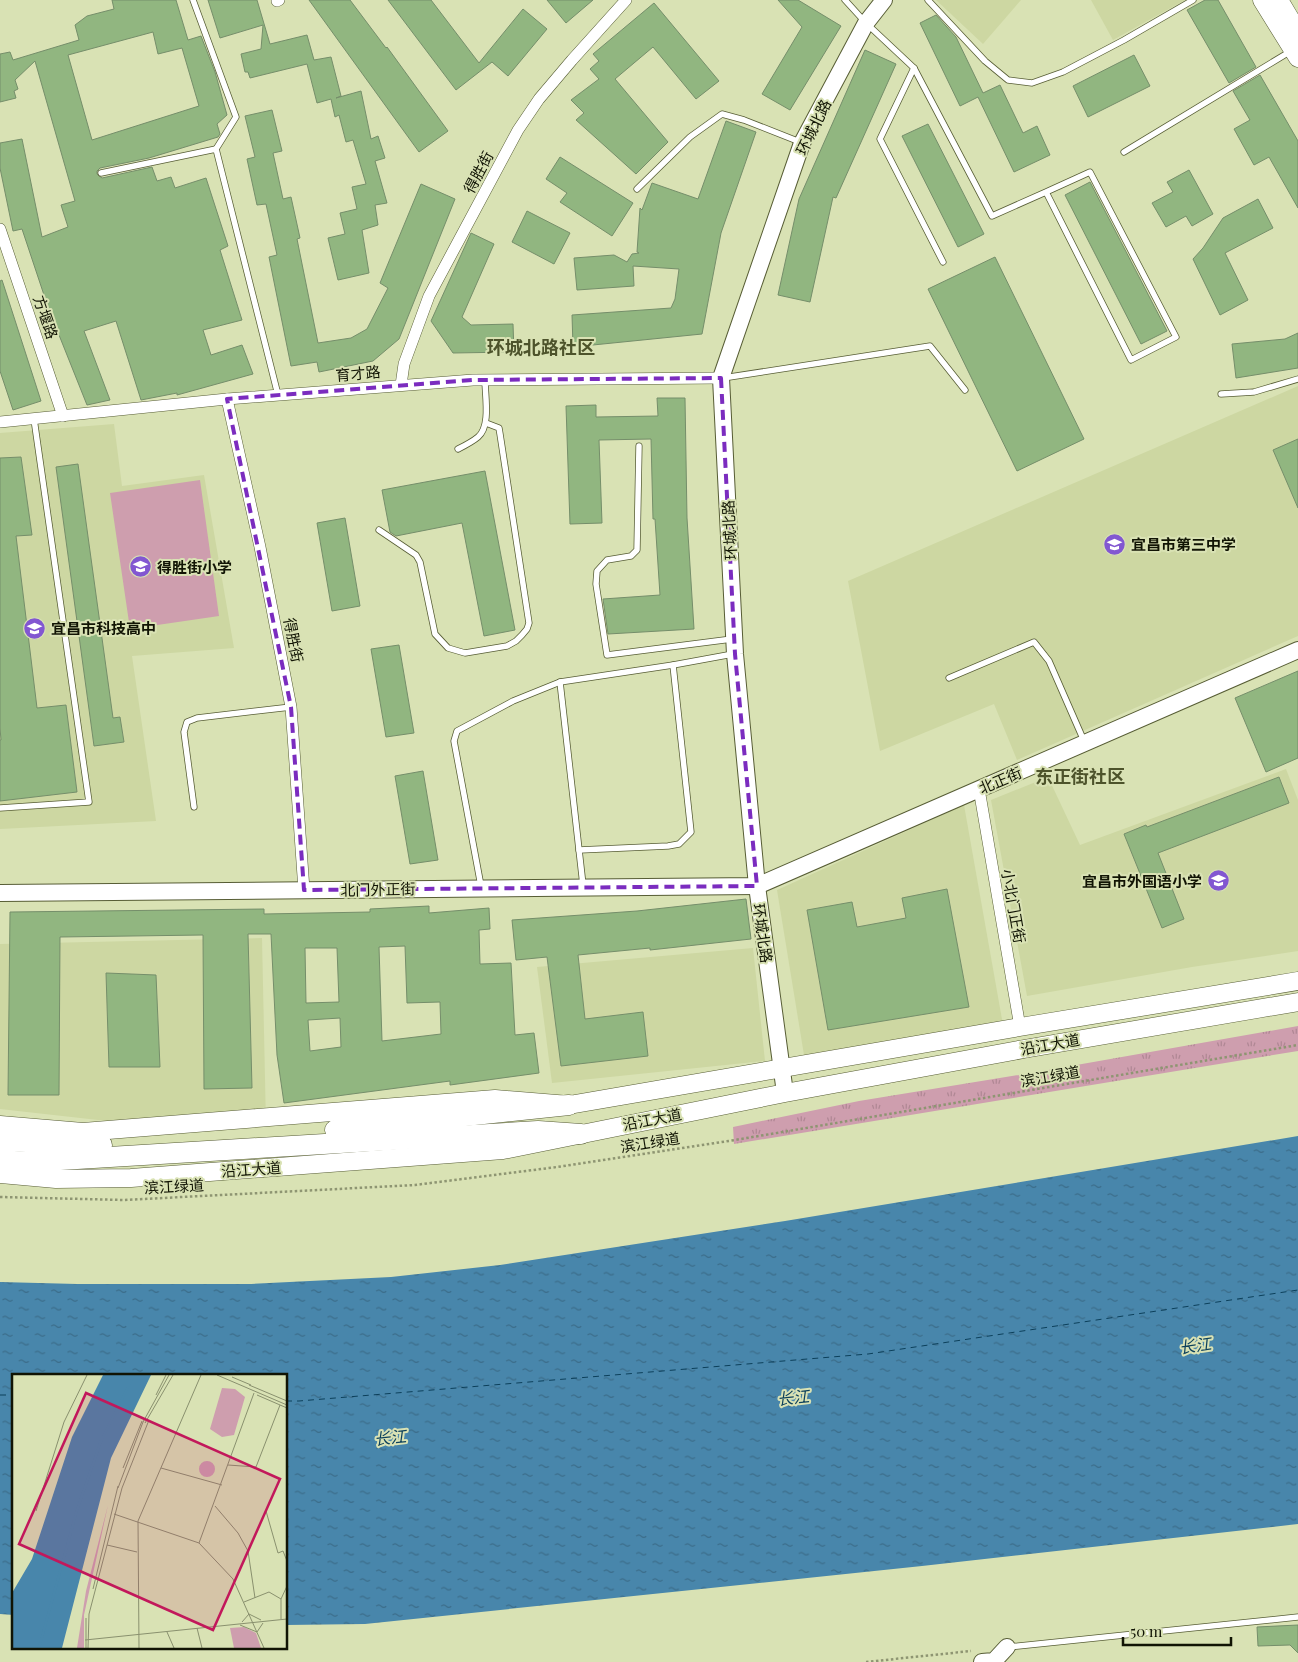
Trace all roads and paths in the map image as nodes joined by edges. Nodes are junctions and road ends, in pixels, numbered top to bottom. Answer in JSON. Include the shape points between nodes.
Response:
{"nodes":[{"id":1,"x":193,"y":0,"type":"edge"},
{"id":2,"x":626,"y":0,"type":"edge"},
{"id":3,"x":845,"y":0,"type":"edge"},
{"id":4,"x":884,"y":0,"type":"edge"},
{"id":5,"x":928,"y":0,"type":"edge"},
{"id":6,"x":1193,"y":0,"type":"edge"},
{"id":7,"x":1262,"y":0,"type":"edge"},
{"id":8,"x":1279,"y":0,"type":"edge"},
{"id":9,"x":866,"y":24,"type":"junction"},
{"id":10,"x":1298,"y":32,"type":"edge"},
{"id":11,"x":1296,"y":54,"type":"edge"},
{"id":12,"x":914,"y":68,"type":"junction"},
{"id":13,"x":802,"y":143,"type":"junction"},
{"id":14,"x":216,"y":149,"type":"junction"},
{"id":15,"x":1124,"y":152,"type":"dead end"},
{"id":16,"x":101,"y":173,"type":"dead end"},
{"id":17,"x":638,"y":189,"type":"dead end"},
{"id":18,"x":1046,"y":192,"type":"junction"},
{"id":19,"x":0,"y":229,"type":"edge"},
{"id":20,"x":943,"y":262,"type":"dead end"},
{"id":21,"x":720,"y":378,"type":"junction"},
{"id":22,"x":1298,"y":379,"type":"edge"},
{"id":23,"x":485,"y":380,"type":"junction"},
{"id":24,"x":401,"y":385,"type":"junction"},
{"id":25,"x":965,"y":390,"type":"dead end"},
{"id":26,"x":1221,"y":394,"type":"dead end"},
{"id":27,"x":278,"y":395,"type":"junction"},
{"id":28,"x":227,"y":399,"type":"junction"},
{"id":29,"x":63,"y":416,"type":"junction"},
{"id":30,"x":34,"y":419,"type":"junction"},
{"id":31,"x":0,"y":422,"type":"edge"},
{"id":32,"x":486,"y":423,"type":"junction"},
{"id":33,"x":639,"y":446,"type":"dead end"},
{"id":34,"x":458,"y":449,"type":"dead end"},
{"id":35,"x":378,"y":530,"type":"dead end"},
{"id":36,"x":735,"y":646,"type":"junction"},
{"id":37,"x":1298,"y":650,"type":"edge"},
{"id":38,"x":673,"y":665,"type":"junction"},
{"id":39,"x":949,"y":678,"type":"dead end"},
{"id":40,"x":560,"y":682,"type":"junction"},
{"id":41,"x":291,"y":707,"type":"junction"},
{"id":42,"x":1084,"y":743,"type":"junction"},
{"id":43,"x":979,"y":789,"type":"junction"},
{"id":44,"x":194,"y":807,"type":"dead end"},
{"id":45,"x":0,"y":808,"type":"edge"},
{"id":46,"x":579,"y":850,"type":"junction"},
{"id":47,"x":757,"y":886,"type":"junction"},
{"id":48,"x":583,"y":887,"type":"junction"},
{"id":49,"x":481,"y":888,"type":"junction"},
{"id":50,"x":304,"y":890,"type":"junction"},
{"id":51,"x":0,"y":893,"type":"edge"},
{"id":52,"x":1298,"y":981,"type":"edge"},
{"id":53,"x":1298,"y":1002,"type":"edge"},
{"id":54,"x":1020,"y":1027,"type":"junction"},
{"id":55,"x":1298,"y":1045,"type":"edge"},
{"id":56,"x":781,"y":1069,"type":"junction"},
{"id":57,"x":785,"y":1093,"type":"junction"},
{"id":58,"x":569,"y":1105,"type":"junction"},
{"id":59,"x":0,"y":1125,"type":"edge"},
{"id":60,"x":580,"y":1134,"type":"junction"},
{"id":61,"x":0,"y":1135,"type":"edge"},
{"id":62,"x":0,"y":1141,"type":"edge"},
{"id":63,"x":28,"y":1152,"type":"junction"},
{"id":64,"x":0,"y":1160,"type":"edge"},
{"id":65,"x":0,"y":1165,"type":"edge"},
{"id":66,"x":0,"y":1174,"type":"edge"},
{"id":67,"x":0,"y":1197,"type":"edge"},
{"id":68,"x":1298,"y":1618,"type":"edge"},
{"id":69,"x":1007,"y":1648,"type":"joint"},
{"id":70,"x":981,"y":1656,"type":"edge"},
{"id":71,"x":866,"y":1662,"type":"edge"}],
"edges":[{"from":1,"to":14,"type":"lane","via":[[236,117]]},
{"from":2,"to":24,"type":"street","name":"得胜街","via":[[555,80],[518,130],[429,296],[404,364]]},
{"from":3,"to":9,"type":"lane"},
{"from":4,"to":9,"type":"street","name":"环城北路"},
{"from":5,"to":6,"type":"lane","via":[[985,61],[1008,80],[1032,84],[1063,72]]},
{"from":7,"to":11,"type":"main road"},
{"from":8,"to":10,"type":"main road"},
{"from":9,"to":12,"type":"lane"},
{"from":9,"to":13,"type":"street","name":"环城北路"},
{"from":11,"to":15,"type":"lane"},
{"from":12,"to":18,"type":"lane","via":[[992,216]]},
{"from":12,"to":20,"type":"lane","via":[[880,139]]},
{"from":13,"to":17,"type":"lane","via":[[722,114],[690,137]]},
{"from":13,"to":21,"type":"street","name":"环城北路"},
{"from":14,"to":16,"type":"lane"},
{"from":14,"to":27,"type":"lane"},
{"from":18,"to":18,"type":"lane","via":[[1131,360],[1176,337],[1090,172]]},
{"from":19,"to":29,"type":"street","name":"方堰路"},
{"from":21,"to":23,"type":"street","name":"育才路"},
{"from":21,"to":25,"type":"lane","via":[[930,346]]},
{"from":21,"to":36,"type":"street","name":"环城北路"},
{"from":22,"to":26,"type":"lane","via":[[1254,392]]},
{"from":23,"to":24,"type":"street","name":"育才路"},
{"from":23,"to":32,"type":"lane"},
{"from":24,"to":27,"type":"street","name":"育才路"},
{"from":27,"to":28,"type":"street","name":"育才路"},
{"from":28,"to":29,"type":"street","name":"育才路"},
{"from":28,"to":41,"type":"street","name":"得胜街"},
{"from":29,"to":30,"type":"street","name":"育才路"},
{"from":30,"to":31,"type":"street","name":"育才路"},
{"from":30,"to":45,"type":"lane","via":[[89,802]]},
{"from":32,"to":34,"type":"lane","via":[[477,438]]},
{"from":32,"to":35,"type":"lane","via":[[499,428],[529,623],[516,641],[507,646],[465,653],[448,648],[435,634],[416,555]]},
{"from":33,"to":36,"type":"lane","via":[[637,550],[632,556],[607,560],[597,571],[596,584],[607,655]]},
{"from":36,"to":38,"type":"lane"},
{"from":36,"to":47,"type":"street","name":"环城北路"},
{"from":37,"to":42,"type":"street","name":"北正街"},
{"from":38,"to":40,"type":"lane"},
{"from":38,"to":46,"type":"lane","via":[[691,832],[679,844],[668,846]]},
{"from":39,"to":42,"type":"lane","via":[[1034,642],[1049,661]]},
{"from":40,"to":46,"type":"lane"},
{"from":40,"to":49,"type":"lane","via":[[512,701],[457,730],[454,741]]},
{"from":41,"to":44,"type":"lane","via":[[197,718],[187,722],[184,732]]},
{"from":41,"to":50,"type":"street","name":"得胜街"},
{"from":42,"to":43,"type":"street","name":"北正街"},
{"from":43,"to":47,"type":"street","name":"北正街"},
{"from":43,"to":54,"type":"street","name":"小北门正街"},
{"from":46,"to":48,"type":"lane"},
{"from":47,"to":48,"type":"street","name":"北门外正街"},
{"from":47,"to":56,"type":"street","name":"环城北路"},
{"from":48,"to":49,"type":"street","name":"北门外正街"},
{"from":49,"to":50,"type":"street","name":"北门外正街"},
{"from":50,"to":51,"type":"street","name":"北门外正街"},
{"from":52,"to":54,"type":"main road","name":"沿江大道"},
{"from":53,"to":57,"type":"main road","name":"沿江大道"},
{"from":54,"to":56,"type":"main road","name":"沿江大道"},
{"from":55,"to":67,"type":"path","name":"滨江绿道","via":[[735,1140],[415,1185],[124,1200]]},
{"from":56,"to":57,"type":"street","name":"环城北路"},
{"from":56,"to":58,"type":"main road","name":"沿江大道"},
{"from":57,"to":60,"type":"main road","name":"沿江大道"},
{"from":58,"to":59,"type":"main road","name":"沿江大道","via":[[495,1099],[83,1132]]},
{"from":58,"to":63,"type":"highway","via":[[341,1129]]},
{"from":60,"to":63,"type":"highway","via":[[538,1131]]},
{"from":60,"to":66,"type":"main road","name":"沿江大道","via":[[503,1150],[131,1178],[56,1179]]},
{"from":61,"to":63,"type":"highway"},
{"from":62,"to":63,"type":"highway"},
{"from":63,"to":64,"type":"highway"},
{"from":63,"to":65,"type":"highway"},
{"from":68,"to":69,"type":"lane"},
{"from":69,"to":70,"type":"street","via":[[994,1661]]},
{"from":70,"to":71,"type":"path"}]}
